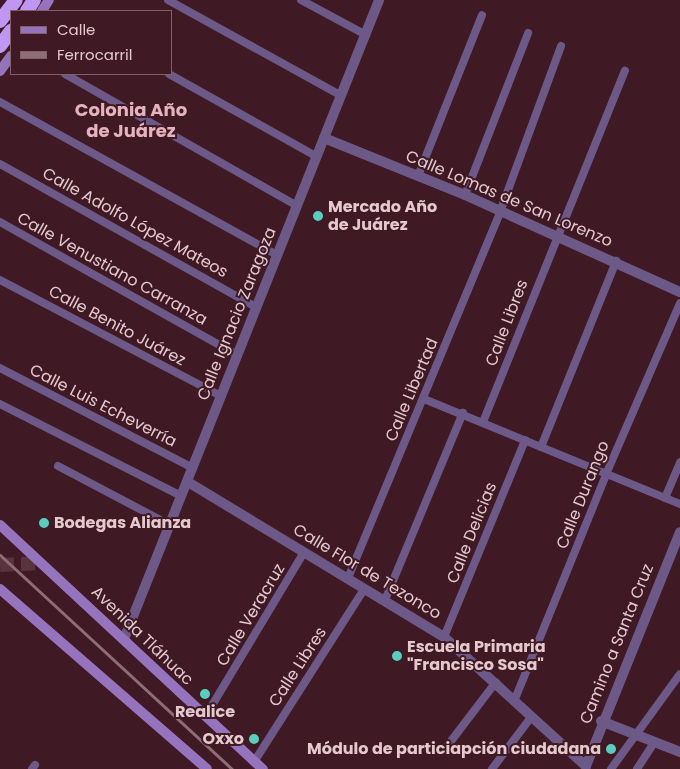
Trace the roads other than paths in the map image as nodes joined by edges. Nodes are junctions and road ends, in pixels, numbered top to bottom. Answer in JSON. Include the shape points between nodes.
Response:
{"nodes":[{"id":1,"x":16,"y":0,"type":"edge"},
{"id":2,"x":168,"y":0,"type":"edge"},
{"id":3,"x":301,"y":0,"type":"edge"},
{"id":4,"x":380,"y":0,"type":"edge"},
{"id":5,"x":482,"y":15,"type":"dead end"},
{"id":6,"x":0,"y":21,"type":"edge"},
{"id":7,"x":10,"y":32,"type":"edge"},
{"id":8,"x":528,"y":33,"type":"dead end"},
{"id":9,"x":366,"y":35,"type":"junction"},
{"id":10,"x":0,"y":46,"type":"edge"},
{"id":11,"x":561,"y":46,"type":"dead end"},
{"id":12,"x":10,"y":57,"type":"edge"},
{"id":13,"x":0,"y":71,"type":"edge"},
{"id":14,"x":625,"y":71,"type":"dead end"},
{"id":15,"x":66,"y":75,"type":"edge"},
{"id":16,"x":171,"y":75,"type":"edge"},
{"id":17,"x":340,"y":96,"type":"junction"},
{"id":18,"x":0,"y":102,"type":"edge"},
{"id":19,"x":324,"y":138,"type":"junction"},
{"id":20,"x":316,"y":156,"type":"junction"},
{"id":21,"x":0,"y":164,"type":"edge"},
{"id":22,"x":418,"y":176,"type":"junction"},
{"id":23,"x":464,"y":196,"type":"junction"},
{"id":24,"x":296,"y":205,"type":"junction"},
{"id":25,"x":500,"y":212,"type":"junction"},
{"id":26,"x":0,"y":222,"type":"edge"},
{"id":27,"x":556,"y":235,"type":"junction"},
{"id":28,"x":277,"y":255,"type":"junction"},
{"id":29,"x":616,"y":262,"type":"junction"},
{"id":30,"x":0,"y":280,"type":"edge"},
{"id":31,"x":680,"y":292,"type":"edge"},
{"id":32,"x":680,"y":302,"type":"edge"},
{"id":33,"x":256,"y":307,"type":"junction"},
{"id":34,"x":237,"y":355,"type":"junction"},
{"id":35,"x":0,"y":368,"type":"edge"},
{"id":36,"x":221,"y":396,"type":"junction"},
{"id":37,"x":424,"y":399,"type":"junction"},
{"id":38,"x":0,"y":404,"type":"edge"},
{"id":39,"x":463,"y":413,"type":"junction"},
{"id":40,"x":483,"y":422,"type":"junction"},
{"id":41,"x":525,"y":440,"type":"junction"},
{"id":42,"x":541,"y":446,"type":"junction"},
{"id":43,"x":680,"y":462,"type":"edge"},
{"id":44,"x":58,"y":466,"type":"dead end"},
{"id":45,"x":193,"y":468,"type":"junction"},
{"id":46,"x":607,"y":472,"type":"junction"},
{"id":47,"x":188,"y":482,"type":"junction"},
{"id":48,"x":181,"y":496,"type":"junction"},
{"id":49,"x":665,"y":498,"type":"junction"},
{"id":50,"x":680,"y":504,"type":"edge"},
{"id":51,"x":170,"y":525,"type":"junction"},
{"id":52,"x":0,"y":526,"type":"edge"},
{"id":53,"x":680,"y":532,"type":"edge"},
{"id":54,"x":304,"y":552,"type":"junction"},
{"id":55,"x":348,"y":578,"type":"junction"},
{"id":56,"x":365,"y":588,"type":"junction"},
{"id":57,"x":0,"y":589,"type":"edge"},
{"id":58,"x":385,"y":600,"type":"junction"},
{"id":59,"x":444,"y":637,"type":"junction"},
{"id":60,"x":124,"y":639,"type":"junction"},
{"id":61,"x":680,"y":674,"type":"edge"},
{"id":62,"x":496,"y":682,"type":"junction"},
{"id":63,"x":515,"y":700,"type":"junction"},
{"id":64,"x":532,"y":716,"type":"junction"},
{"id":65,"x":205,"y":717,"type":"junction"},
{"id":66,"x":602,"y":720,"type":"junction"},
{"id":67,"x":635,"y":736,"type":"junction"},
{"id":68,"x":654,"y":743,"type":"junction"},
{"id":69,"x":448,"y":745,"type":"dead end"},
{"id":70,"x":680,"y":752,"type":"edge"},
{"id":71,"x":254,"y":762,"type":"junction"},
{"id":72,"x":586,"y":767,"type":"edge"},
{"id":73,"x":207,"y":769,"type":"edge"},
{"id":74,"x":263,"y":769,"type":"edge"},
{"id":75,"x":492,"y":769,"type":"edge"},
{"id":76,"x":611,"y":769,"type":"edge"},
{"id":77,"x":637,"y":769,"type":"edge"}],
"edges":[{"from":1,"to":6,"type":"highway"},
{"from":2,"to":17,"type":"street"},
{"from":3,"to":9,"type":"street"},
{"from":4,"to":9,"type":"street","name":"Calle Ignacio Zaragoza"},
{"from":5,"to":22,"type":"street"},
{"from":7,"to":10,"type":"highway"},
{"from":8,"to":23,"type":"street"},
{"from":9,"to":17,"type":"street","name":"Calle Ignacio Zaragoza"},
{"from":11,"to":25,"type":"street","name":"Calle Libertad"},
{"from":12,"to":13,"type":"main road"},
{"from":14,"to":27,"type":"street","name":"Calle Libres"},
{"from":15,"to":24,"type":"street"},
{"from":16,"to":20,"type":"street"},
{"from":17,"to":19,"type":"street","name":"Calle Ignacio Zaragoza"},
{"from":18,"to":28,"type":"street"},
{"from":19,"to":20,"type":"street","name":"Calle Ignacio Zaragoza"},
{"from":19,"to":22,"type":"street","name":"Calle Lomas de San Lorenzo"},
{"from":20,"to":24,"type":"street","name":"Calle Ignacio Zaragoza"},
{"from":21,"to":33,"type":"street","name":"Calle Adolfo López Mateos"},
{"from":22,"to":23,"type":"street","name":"Calle Lomas de San Lorenzo"},
{"from":23,"to":25,"type":"street","name":"Calle Lomas de San Lorenzo"},
{"from":24,"to":28,"type":"street","name":"Calle Ignacio Zaragoza"},
{"from":25,"to":27,"type":"street","name":"Calle Lomas de San Lorenzo"},
{"from":25,"to":37,"type":"street","name":"Calle Libertad"},
{"from":26,"to":34,"type":"street","name":"Calle Venustiano Carranza"},
{"from":27,"to":29,"type":"street","name":"Calle Lomas de San Lorenzo"},
{"from":27,"to":40,"type":"street","name":"Calle Libres"},
{"from":28,"to":33,"type":"street","name":"Calle Ignacio Zaragoza"},
{"from":29,"to":31,"type":"street","name":"Calle Lomas de San Lorenzo"},
{"from":29,"to":42,"type":"street"},
{"from":30,"to":36,"type":"street","name":"Calle Benito Juárez"},
{"from":32,"to":46,"type":"street","name":"Calle Durango"},
{"from":33,"to":34,"type":"street","name":"Calle Ignacio Zaragoza"},
{"from":34,"to":36,"type":"street","name":"Calle Ignacio Zaragoza"},
{"from":35,"to":45,"type":"street","name":"Calle Luis Echeverría"},
{"from":36,"to":45,"type":"street","name":"Calle Ignacio Zaragoza"},
{"from":37,"to":39,"type":"street"},
{"from":37,"to":55,"type":"street","name":"Calle Libertad"},
{"from":38,"to":48,"type":"street"},
{"from":39,"to":40,"type":"street"},
{"from":39,"to":58,"type":"street"},
{"from":40,"to":41,"type":"street"},
{"from":41,"to":42,"type":"street"},
{"from":41,"to":59,"type":"street","name":"Calle Delicias"},
{"from":42,"to":46,"type":"street"},
{"from":43,"to":49,"type":"street"},
{"from":44,"to":51,"type":"street"},
{"from":45,"to":47,"type":"street","name":"Calle Ignacio Zaragoza"},
{"from":46,"to":49,"type":"street"},
{"from":46,"to":63,"type":"street","name":"Calle Durango"},
{"from":47,"to":48,"type":"street","name":"Calle Ignacio Zaragoza"},
{"from":47,"to":54,"type":"street","name":"Calle Flor de Tezonco"},
{"from":48,"to":51,"type":"street","name":"Calle Ignacio Zaragoza"},
{"from":49,"to":50,"type":"street"},
{"from":51,"to":60,"type":"street","name":"Calle Ignacio Zaragoza"},
{"from":52,"to":60,"type":"main road","name":"Avenida Tláhuac"},
{"from":53,"to":66,"type":"street","name":"Camino a Santa Cruz"},
{"from":54,"to":55,"type":"street","name":"Calle Flor de Tezonco"},
{"from":54,"to":65,"type":"street","name":"Calle Veracruz"},
{"from":55,"to":56,"type":"street","name":"Calle Flor de Tezonco"},
{"from":56,"to":58,"type":"street","name":"Calle Flor de Tezonco"},
{"from":56,"to":71,"type":"street","name":"Calle Libres"},
{"from":57,"to":73,"type":"main road"},
{"from":58,"to":59,"type":"street","name":"Calle Flor de Tezonco"},
{"from":59,"to":62,"type":"street","name":"Calle Flor de Tezonco"},
{"from":60,"to":65,"type":"main road","name":"Avenida Tláhuac"},
{"from":61,"to":67,"type":"street"},
{"from":62,"to":63,"type":"street","name":"Calle Flor de Tezonco"},
{"from":62,"to":69,"type":"street"},
{"from":63,"to":64,"type":"street","name":"Calle Flor de Tezonco"},
{"from":64,"to":72,"type":"street","name":"Calle Flor de Tezonco"},
{"from":64,"to":75,"type":"street"},
{"from":65,"to":71,"type":"main road","name":"Avenida Tláhuac"},
{"from":66,"to":67,"type":"street"},
{"from":66,"to":72,"type":"street","name":"Camino a Santa Cruz"},
{"from":67,"to":68,"type":"street"},
{"from":67,"to":76,"type":"street"},
{"from":68,"to":70,"type":"street"},
{"from":68,"to":77,"type":"street"},
{"from":71,"to":74,"type":"main road","name":"Avenida Tláhuac"}]}
